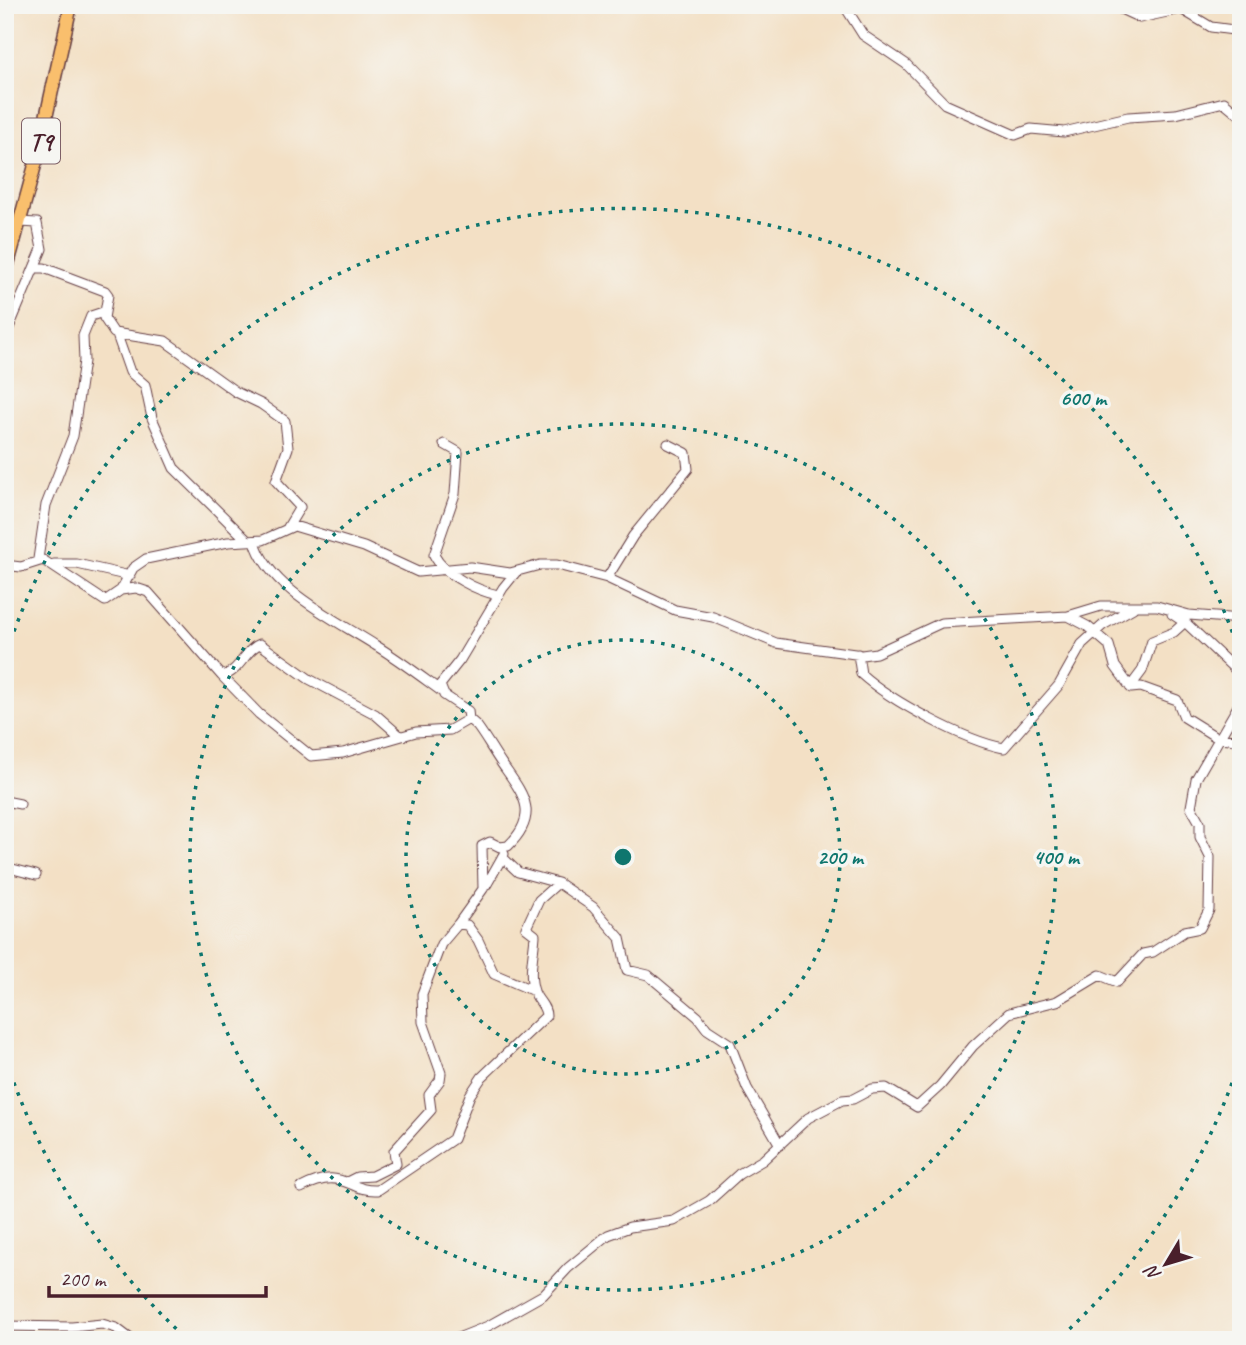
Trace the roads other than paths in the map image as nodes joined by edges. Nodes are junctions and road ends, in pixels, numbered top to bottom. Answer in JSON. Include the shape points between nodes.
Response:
{"nodes":[{"id":1,"x":71,"y":5,"type":"edge"},
{"id":2,"x":844,"y":5,"type":"edge"},
{"id":3,"x":1112,"y":5,"type":"edge"},
{"id":4,"x":1241,"y":31,"type":"edge"},
{"id":5,"x":1241,"y":116,"type":"edge"},
{"id":6,"x":20,"y":222,"type":"junction"},
{"id":7,"x":36,"y":268,"type":"junction"},
{"id":8,"x":5,"y":275,"type":"edge"},
{"id":9,"x":103,"y":312,"type":"junction"},
{"id":10,"x":117,"y":335,"type":"junction"},
{"id":11,"x":5,"y":337,"type":"edge"},
{"id":12,"x":444,"y":444,"type":"dead end"},
{"id":13,"x":668,"y":444,"type":"dead end"},
{"id":14,"x":289,"y":527,"type":"junction"},
{"id":15,"x":252,"y":541,"type":"junction"},
{"id":16,"x":38,"y":559,"type":"junction"},
{"id":17,"x":54,"y":564,"type":"junction"},
{"id":18,"x":5,"y":565,"type":"edge"},
{"id":19,"x":447,"y":569,"type":"junction"},
{"id":20,"x":516,"y":572,"type":"junction"},
{"id":21,"x":130,"y":576,"type":"junction"},
{"id":22,"x":607,"y":578,"type":"junction"},
{"id":23,"x":121,"y":590,"type":"junction"},
{"id":24,"x":498,"y":595,"type":"junction"},
{"id":25,"x":1133,"y":608,"type":"junction"},
{"id":26,"x":1068,"y":616,"type":"junction"},
{"id":27,"x":1185,"y":618,"type":"junction"},
{"id":28,"x":1241,"y":619,"type":"edge"},
{"id":29,"x":1094,"y":633,"type":"junction"},
{"id":30,"x":858,"y":654,"type":"junction"},
{"id":31,"x":1241,"y":675,"type":"edge"},
{"id":32,"x":222,"y":676,"type":"junction"},
{"id":33,"x":1130,"y":687,"type":"junction"},
{"id":34,"x":441,"y":691,"type":"junction"},
{"id":35,"x":1241,"y":701,"type":"edge"},
{"id":36,"x":469,"y":719,"type":"junction"},
{"id":37,"x":400,"y":736,"type":"junction"},
{"id":38,"x":1223,"y":736,"type":"junction"},
{"id":39,"x":1241,"y":741,"type":"edge"},
{"id":40,"x":5,"y":802,"type":"edge"},
{"id":41,"x":20,"y":804,"type":"dead end"},
{"id":42,"x":508,"y":846,"type":"junction"},
{"id":43,"x":502,"y":857,"type":"junction"},
{"id":44,"x":5,"y":867,"type":"edge"},
{"id":45,"x":493,"y":869,"type":"junction"},
{"id":46,"x":36,"y":875,"type":"dead end"},
{"id":47,"x":485,"y":878,"type":"junction"},
{"id":48,"x":558,"y":883,"type":"junction"},
{"id":49,"x":483,"y":889,"type":"junction"},
{"id":50,"x":466,"y":912,"type":"junction"},
{"id":51,"x":463,"y":924,"type":"junction"},
{"id":52,"x":534,"y":991,"type":"junction"},
{"id":53,"x":780,"y":1145,"type":"junction"},
{"id":54,"x":349,"y":1181,"type":"junction"},
{"id":55,"x":301,"y":1188,"type":"dead end"},
{"id":56,"x":5,"y":1326,"type":"edge"},
{"id":57,"x":132,"y":1340,"type":"edge"},
{"id":58,"x":453,"y":1340,"type":"edge"}],
"edges":[{"from":1,"to":6,"type":"highway","number":"T9"},
{"from":2,"to":5,"type":"street","via":[[863,35],[906,64],[945,104],[1015,135],[1031,129],[1064,132],[1224,102]]},
{"from":3,"to":4,"type":"street","via":[[1140,18],[1181,9],[1211,27]]},
{"from":6,"to":7,"type":"street","via":[[34,222],[40,230],[42,249]]},
{"from":6,"to":8,"type":"highway","number":"T9"},
{"from":7,"to":9,"type":"street","via":[[105,291]]},
{"from":7,"to":11,"type":"street"},
{"from":9,"to":10,"type":"street"},
{"from":9,"to":16,"type":"street","via":[[91,316],[84,329],[73,436],[46,505]]},
{"from":10,"to":14,"type":"street","via":[[165,341],[286,423],[288,448],[276,481],[300,507]]},
{"from":10,"to":15,"type":"street","via":[[130,372],[145,385],[152,418],[174,468]]},
{"from":12,"to":19,"type":"street","via":[[458,452],[455,494],[435,550],[436,559]]},
{"from":13,"to":22,"type":"street","via":[[686,453],[688,469],[633,536]]},
{"from":14,"to":15,"type":"street"},
{"from":14,"to":19,"type":"street","via":[[349,541],[414,571]]},
{"from":15,"to":21,"type":"street","via":[[156,555],[139,563]]},
{"from":15,"to":34,"type":"street","via":[[269,567],[312,608]]},
{"from":16,"to":17,"type":"street"},
{"from":16,"to":18,"type":"street","via":[[20,567]]},
{"from":17,"to":21,"type":"street","via":[[77,564]]},
{"from":17,"to":23,"type":"street","via":[[101,601]]},
{"from":19,"to":20,"type":"street"},
{"from":19,"to":24,"type":"street","via":[[476,588]]},
{"from":20,"to":22,"type":"street","via":[[549,564]]},
{"from":20,"to":24,"type":"street"},
{"from":21,"to":23,"type":"street"},
{"from":22,"to":30,"type":"street","via":[[675,610],[713,617],[776,643]]},
{"from":23,"to":32,"type":"street","via":[[148,592]]},
{"from":24,"to":34,"type":"street","via":[[440,685]]},
{"from":25,"to":26,"type":"street","via":[[1097,607]]},
{"from":25,"to":27,"type":"street","via":[[1156,606]]},
{"from":25,"to":29,"type":"street"},
{"from":26,"to":29,"type":"street"},
{"from":26,"to":30,"type":"street","via":[[941,623],[876,653]]},
{"from":27,"to":28,"type":"street"},
{"from":27,"to":31,"type":"street"},
{"from":27,"to":33,"type":"street","via":[[1174,632],[1152,641],[1142,671]]},
{"from":29,"to":30,"type":"street","via":[[1079,647],[1059,685],[1003,748],[924,717],[895,700],[861,674]]},
{"from":29,"to":33,"type":"street","via":[[1111,648],[1112,660]]},
{"from":32,"to":37,"type":"street","via":[[259,714],[311,756],[343,753]]},
{"from":32,"to":37,"type":"street","via":[[260,644],[309,679],[375,714]]},
{"from":33,"to":38,"type":"street","via":[[1177,701],[1184,717],[1216,737]]},
{"from":34,"to":36,"type":"street","via":[[465,708]]},
{"from":35,"to":38,"type":"street"},
{"from":36,"to":37,"type":"street","via":[[450,730]]},
{"from":36,"to":42,"type":"street","via":[[526,801],[525,822]]},
{"from":38,"to":39,"type":"street"},
{"from":38,"to":53,"type":"street","via":[[1196,779],[1191,807],[1210,857],[1209,910],[1200,928],[1143,954],[1117,982],[1100,975],[1057,1001],[1009,1013],[917,1107],[890,1088],[872,1089],[814,1114]]},
{"from":40,"to":41,"type":"street"},
{"from":42,"to":43,"type":"street"},
{"from":42,"to":47,"type":"street","via":[[490,842],[482,846]]},
{"from":43,"to":45,"type":"street"},
{"from":43,"to":48,"type":"street","via":[[518,872]]},
{"from":44,"to":46,"type":"street"},
{"from":45,"to":47,"type":"street"},
{"from":45,"to":49,"type":"street"},
{"from":47,"to":49,"type":"street"},
{"from":47,"to":50,"type":"street"},
{"from":48,"to":52,"type":"street","via":[[538,900],[526,927],[535,935],[531,960]]},
{"from":48,"to":53,"type":"street","via":[[609,924],[620,938],[628,971],[648,975],[707,1030],[730,1044],[747,1088]]},
{"from":49,"to":50,"type":"street"},
{"from":50,"to":51,"type":"street"},
{"from":51,"to":52,"type":"street","via":[[478,940],[494,974]]},
{"from":51,"to":54,"type":"street","via":[[441,944],[422,994],[423,1022],[441,1073],[429,1095],[431,1110],[394,1151],[396,1164]]},
{"from":52,"to":54,"type":"street","via":[[546,1010],[543,1021],[482,1077],[453,1139],[387,1187],[367,1190]]},
{"from":53,"to":58,"type":"street","via":[[679,1219],[608,1235],[543,1295],[503,1319]]},
{"from":54,"to":55,"type":"street","via":[[329,1178]]},
{"from":56,"to":57,"type":"street","via":[[102,1324]]}]}
